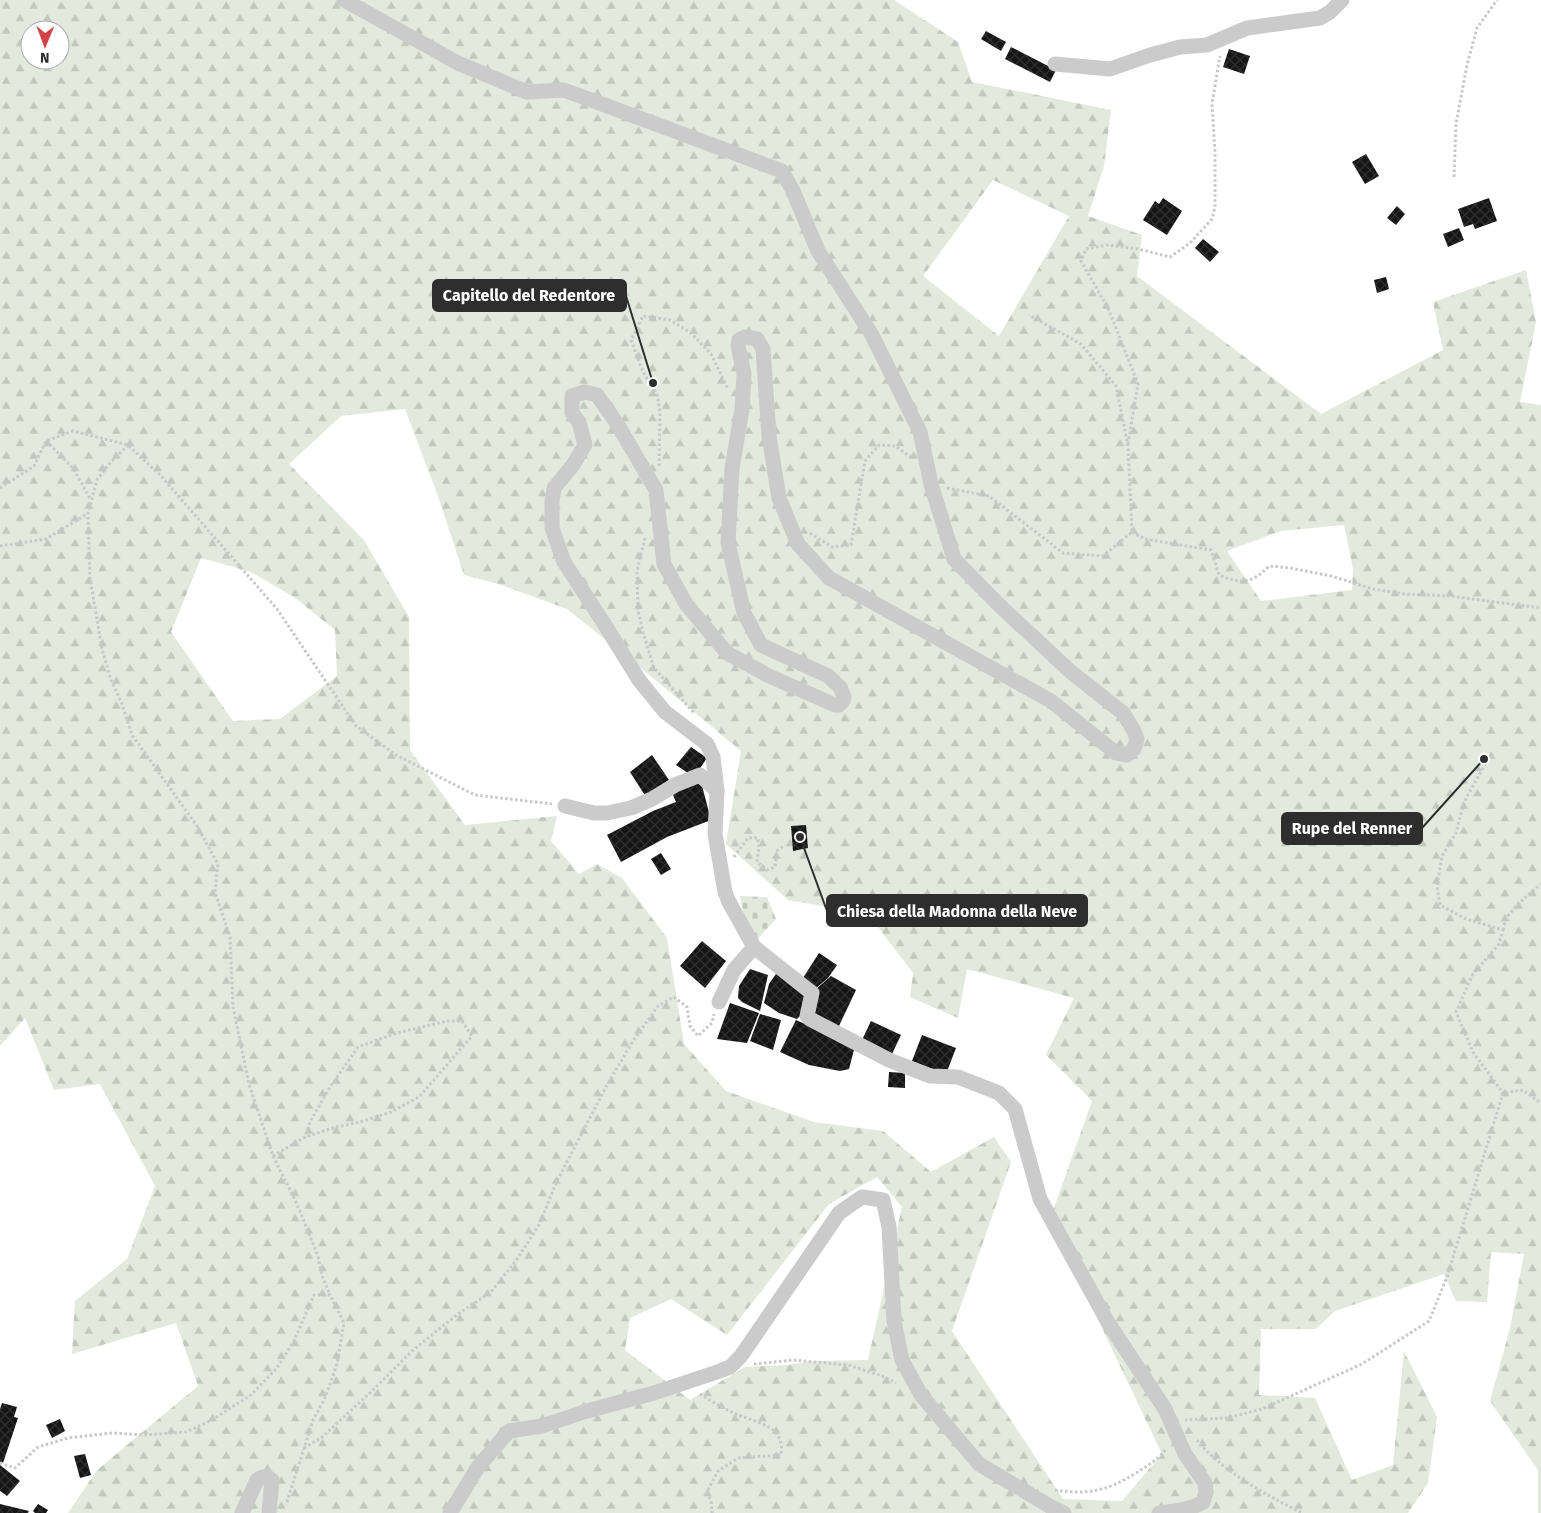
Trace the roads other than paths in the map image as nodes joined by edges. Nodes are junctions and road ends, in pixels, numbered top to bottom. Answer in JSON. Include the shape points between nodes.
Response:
{"nodes":[{"id":1,"x":344,"y":0,"type":"edge"},
{"id":2,"x":1342,"y":0,"type":"edge"},
{"id":3,"x":1055,"y":64,"type":"dead end"},
{"id":4,"x":717,"y":791,"type":"junction"},
{"id":5,"x":565,"y":806,"type":"road end"},
{"id":6,"x":754,"y":947,"type":"junction"},
{"id":7,"x":719,"y":1002,"type":"road end"},
{"id":8,"x":242,"y":1513,"type":"edge"},
{"id":9,"x":269,"y":1513,"type":"edge"},
{"id":10,"x":450,"y":1513,"type":"edge"},
{"id":11,"x":1064,"y":1513,"type":"edge"},
{"id":12,"x":1159,"y":1513,"type":"edge"}],
"edges":[{"from":1,"to":4,"type":"street","via":[[458,64],[527,92],[564,90],[782,171],[818,251],[872,335],[920,432],[931,484],[954,559],[1071,672],[1123,713],[1137,739],[1128,755],[1116,753],[1051,701],[830,578],[798,544],[779,498],[769,436],[763,349],[757,339],[745,337],[739,340],[738,346],[744,374],[742,410],[732,468],[728,543],[744,613],[761,645],[828,676],[840,686],[844,697],[839,705],[769,676],[727,652],[686,604],[664,564],[656,490],[597,395],[585,392],[572,396],[572,413],[579,422],[585,445],[554,488],[552,501],[552,528],[564,562],[639,680],[665,712],[707,744],[713,757]]},
{"from":2,"to":3,"type":"street","via":[[1320,18],[1247,28],[1207,45],[1180,47],[1110,69]]},
{"from":4,"to":5,"type":"street","via":[[700,775],[631,808],[594,813]]},
{"from":4,"to":6,"type":"street","via":[[715,834],[725,892]]},
{"from":6,"to":7,"type":"street","via":[[734,970]]},
{"from":6,"to":12,"type":"street","via":[[812,992],[807,1016],[810,1019],[898,1064],[930,1076],[958,1077],[999,1093],[1015,1109],[1043,1206],[1109,1324],[1165,1409],[1185,1454],[1204,1483],[1204,1502],[1182,1510]]},
{"from":8,"to":9,"type":"street","via":[[257,1480],[265,1476],[272,1480]]},
{"from":10,"to":11,"type":"street","via":[[478,1467],[509,1430],[542,1426],[730,1366],[741,1356],[839,1212],[862,1197],[883,1200],[890,1227],[894,1321],[902,1360],[921,1395],[979,1464]]}]}
